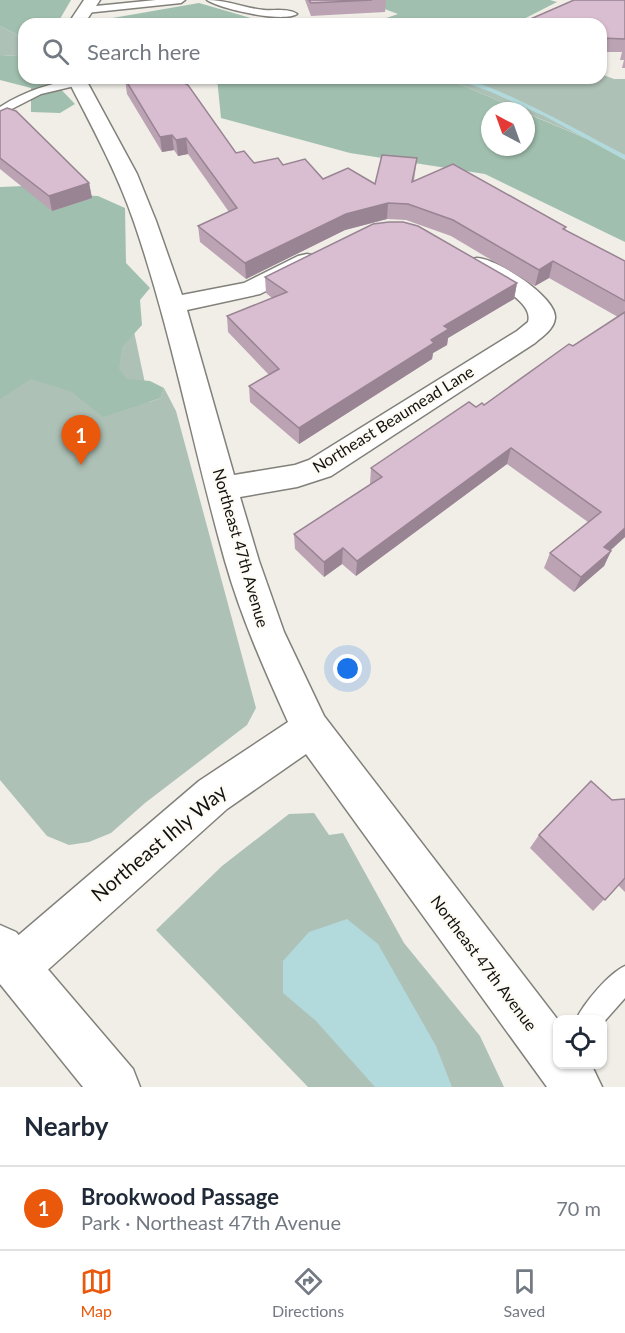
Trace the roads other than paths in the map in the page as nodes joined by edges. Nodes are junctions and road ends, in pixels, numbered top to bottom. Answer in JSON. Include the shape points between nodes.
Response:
{"nodes":[{"id":1,"x":181,"y":0,"type":"edge"},
{"id":2,"x":211,"y":0,"type":"edge"},
{"id":3,"x":85,"y":11,"type":"edge"},
{"id":4,"x":292,"y":14,"type":"dead end"},
{"id":5,"x":61,"y":84,"type":"edge"},
{"id":6,"x":79,"y":84,"type":"edge"},
{"id":7,"x":40,"y":89,"type":"junction"},
{"id":8,"x":4,"y":94,"type":"dead end"},
{"id":9,"x":0,"y":112,"type":"edge"},
{"id":10,"x":330,"y":250,"type":"edge"},
{"id":11,"x":454,"y":252,"type":"edge"},
{"id":12,"x":173,"y":305,"type":"junction"},
{"id":13,"x":223,"y":488,"type":"junction"},
{"id":14,"x":310,"y":729,"type":"junction"},
{"id":15,"x":8,"y":958,"type":"edge"},
{"id":16,"x":625,"y":979,"type":"edge"},
{"id":17,"x":594,"y":1015,"type":"edge"},
{"id":18,"x":553,"y":1054,"type":"edge"},
{"id":19,"x":115,"y":1087,"type":"edge"}],
"edges":[{"from":1,"to":3,"type":"lane"},
{"from":2,"to":4,"type":"lane","via":[[262,13]]},
{"from":5,"to":7,"type":"lane"},
{"from":6,"to":12,"type":"street","name":"Northeast 47th Avenue","via":[[146,221]]},
{"from":7,"to":8,"type":"lane"},
{"from":7,"to":9,"type":"lane"},
{"from":10,"to":12,"type":"street","via":[[251,289]]},
{"from":11,"to":13,"type":"street","name":"Northeast Beaumead Lane","via":[[531,296],[541,308],[543,318],[537,328],[320,468],[297,476]]},
{"from":12,"to":13,"type":"street","name":"Northeast 47th Avenue"},
{"from":13,"to":14,"type":"street","name":"Northeast 47th Avenue","via":[[266,632]]},
{"from":14,"to":15,"type":"street","name":"Northeast Ihly Way","via":[[213,795]]},
{"from":14,"to":18,"type":"street","name":"Northeast 47th Avenue"},
{"from":15,"to":19,"type":"street"},
{"from":16,"to":17,"type":"lane"}]}
